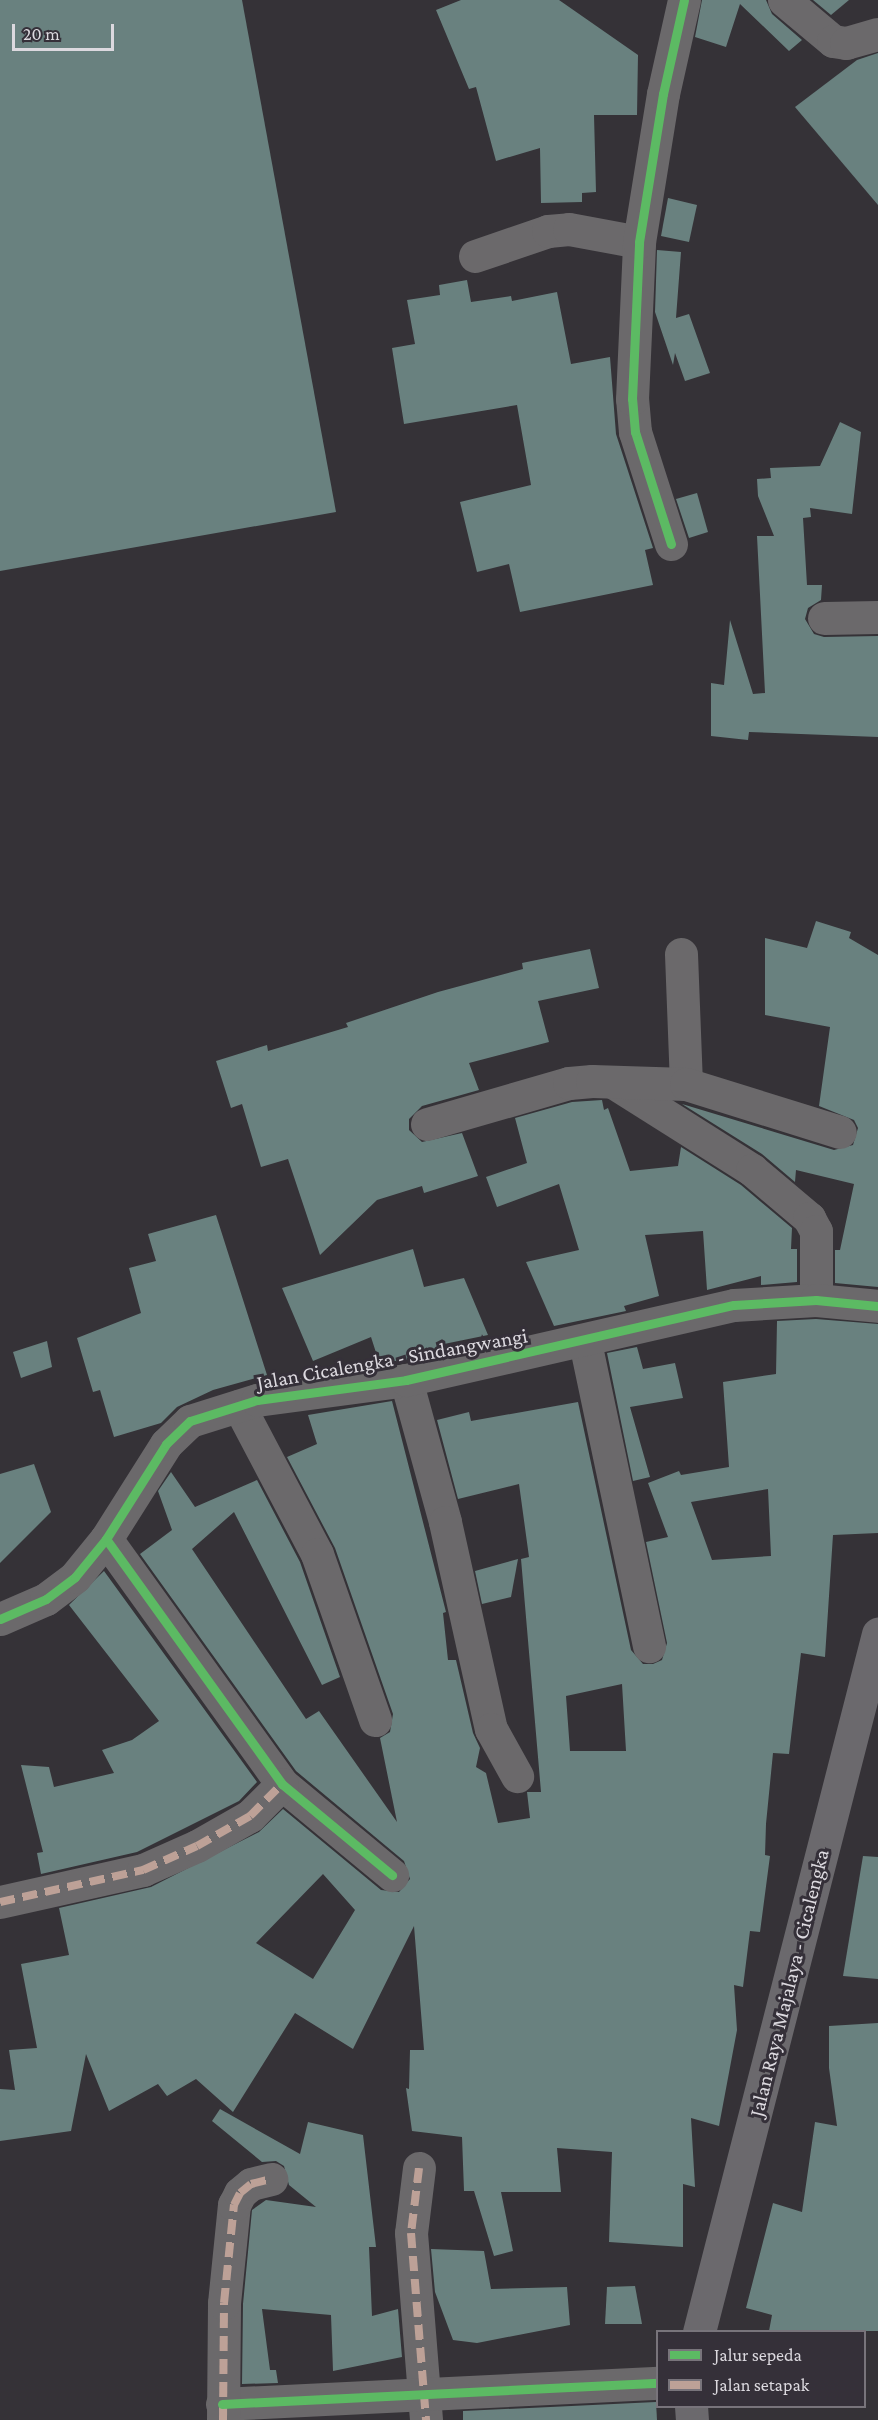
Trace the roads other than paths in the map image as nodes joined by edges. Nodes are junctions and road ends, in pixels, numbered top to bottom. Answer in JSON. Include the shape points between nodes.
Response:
{"nodes":[{"id":1,"x":684,"y":0,"type":"edge"},
{"id":2,"x":784,"y":0,"type":"edge"},
{"id":3,"x":878,"y":34,"type":"edge"},
{"id":4,"x":639,"y":242,"type":"junction"},
{"id":5,"x":475,"y":256,"type":"dead end"},
{"id":6,"x":671,"y":544,"type":"dead end"},
{"id":7,"x":878,"y":617,"type":"edge"},
{"id":8,"x":824,"y":618,"type":"dead end"},
{"id":9,"x":681,"y":954,"type":"dead end"},
{"id":10,"x":613,"y":1082,"type":"junction"},
{"id":11,"x":686,"y":1084,"type":"junction"},
{"id":12,"x":427,"y":1124,"type":"dead end"},
{"id":13,"x":840,"y":1132,"type":"dead end"},
{"id":14,"x":816,"y":1300,"type":"junction"},
{"id":15,"x":878,"y":1306,"type":"edge"},
{"id":16,"x":585,"y":1342,"type":"junction"},
{"id":17,"x":406,"y":1380,"type":"junction"},
{"id":18,"x":239,"y":1406,"type":"junction"},
{"id":19,"x":106,"y":1539,"type":"junction"},
{"id":20,"x":0,"y":1619,"type":"edge"},
{"id":21,"x":878,"y":1634,"type":"edge"},
{"id":22,"x":649,"y":1646,"type":"dead end"},
{"id":23,"x":375,"y":1720,"type":"dead end"},
{"id":24,"x":517,"y":1776,"type":"dead end"},
{"id":25,"x":282,"y":1784,"type":"junction"},
{"id":26,"x":392,"y":1875,"type":"dead end"},
{"id":27,"x":0,"y":1902,"type":"edge"},
{"id":28,"x":419,"y":2168,"type":"dead end"},
{"id":29,"x":271,"y":2179,"type":"dead end"},
{"id":30,"x":699,"y":2330,"type":"edge"},
{"id":31,"x":656,"y":2384,"type":"edge"},
{"id":32,"x":425,"y":2407,"type":"edge"},
{"id":33,"x":222,"y":2412,"type":"edge"}],
"edges":[{"from":1,"to":4,"type":"street","via":[[663,94]]},
{"from":2,"to":3,"type":"street","via":[[833,41],[846,43]]},
{"from":4,"to":5,"type":"street","via":[[569,229],[548,231]]},
{"from":4,"to":6,"type":"street","via":[[634,432]]},
{"from":7,"to":8,"type":"street"},
{"from":9,"to":11,"type":"street"},
{"from":10,"to":11,"type":"street"},
{"from":10,"to":12,"type":"street","via":[[569,1083]]},
{"from":10,"to":14,"type":"street","via":[[752,1170],[809,1218],[816,1232]]},
{"from":11,"to":13,"type":"street"},
{"from":14,"to":15,"type":"street","name":"Jalan Cicalengka - Sindangwangi"},
{"from":14,"to":16,"type":"street","name":"Jalan Cicalengka - Sindangwangi","via":[[735,1305]]},
{"from":16,"to":17,"type":"street","name":"Jalan Cicalengka - Sindangwangi"},
{"from":16,"to":22,"type":"street"},
{"from":17,"to":18,"type":"street","name":"Jalan Cicalengka - Sindangwangi"},
{"from":17,"to":24,"type":"street","via":[[445,1522],[491,1729]]},
{"from":18,"to":19,"type":"street","name":"Jalan Cicalengka - Sindangwangi","via":[[190,1420],[179,1429]]},
{"from":18,"to":23,"type":"street","via":[[317,1554]]},
{"from":19,"to":20,"type":"street","name":"Jalan Cicalengka - Sindangwangi","via":[[75,1577],[46,1599]]},
{"from":19,"to":25,"type":"street"},
{"from":21,"to":30,"type":"main road","name":"Jalan Raya Majalaya - Cicalengka"},
{"from":25,"to":26,"type":"street"},
{"from":25,"to":27,"type":"street","via":[[250,1815],[197,1846],[143,1870]]},
{"from":28,"to":32,"type":"street","via":[[411,2234]]},
{"from":29,"to":33,"type":"street","via":[[251,2184],[234,2205],[224,2303]]},
{"from":31,"to":32,"type":"street"},
{"from":32,"to":33,"type":"street"}]}
